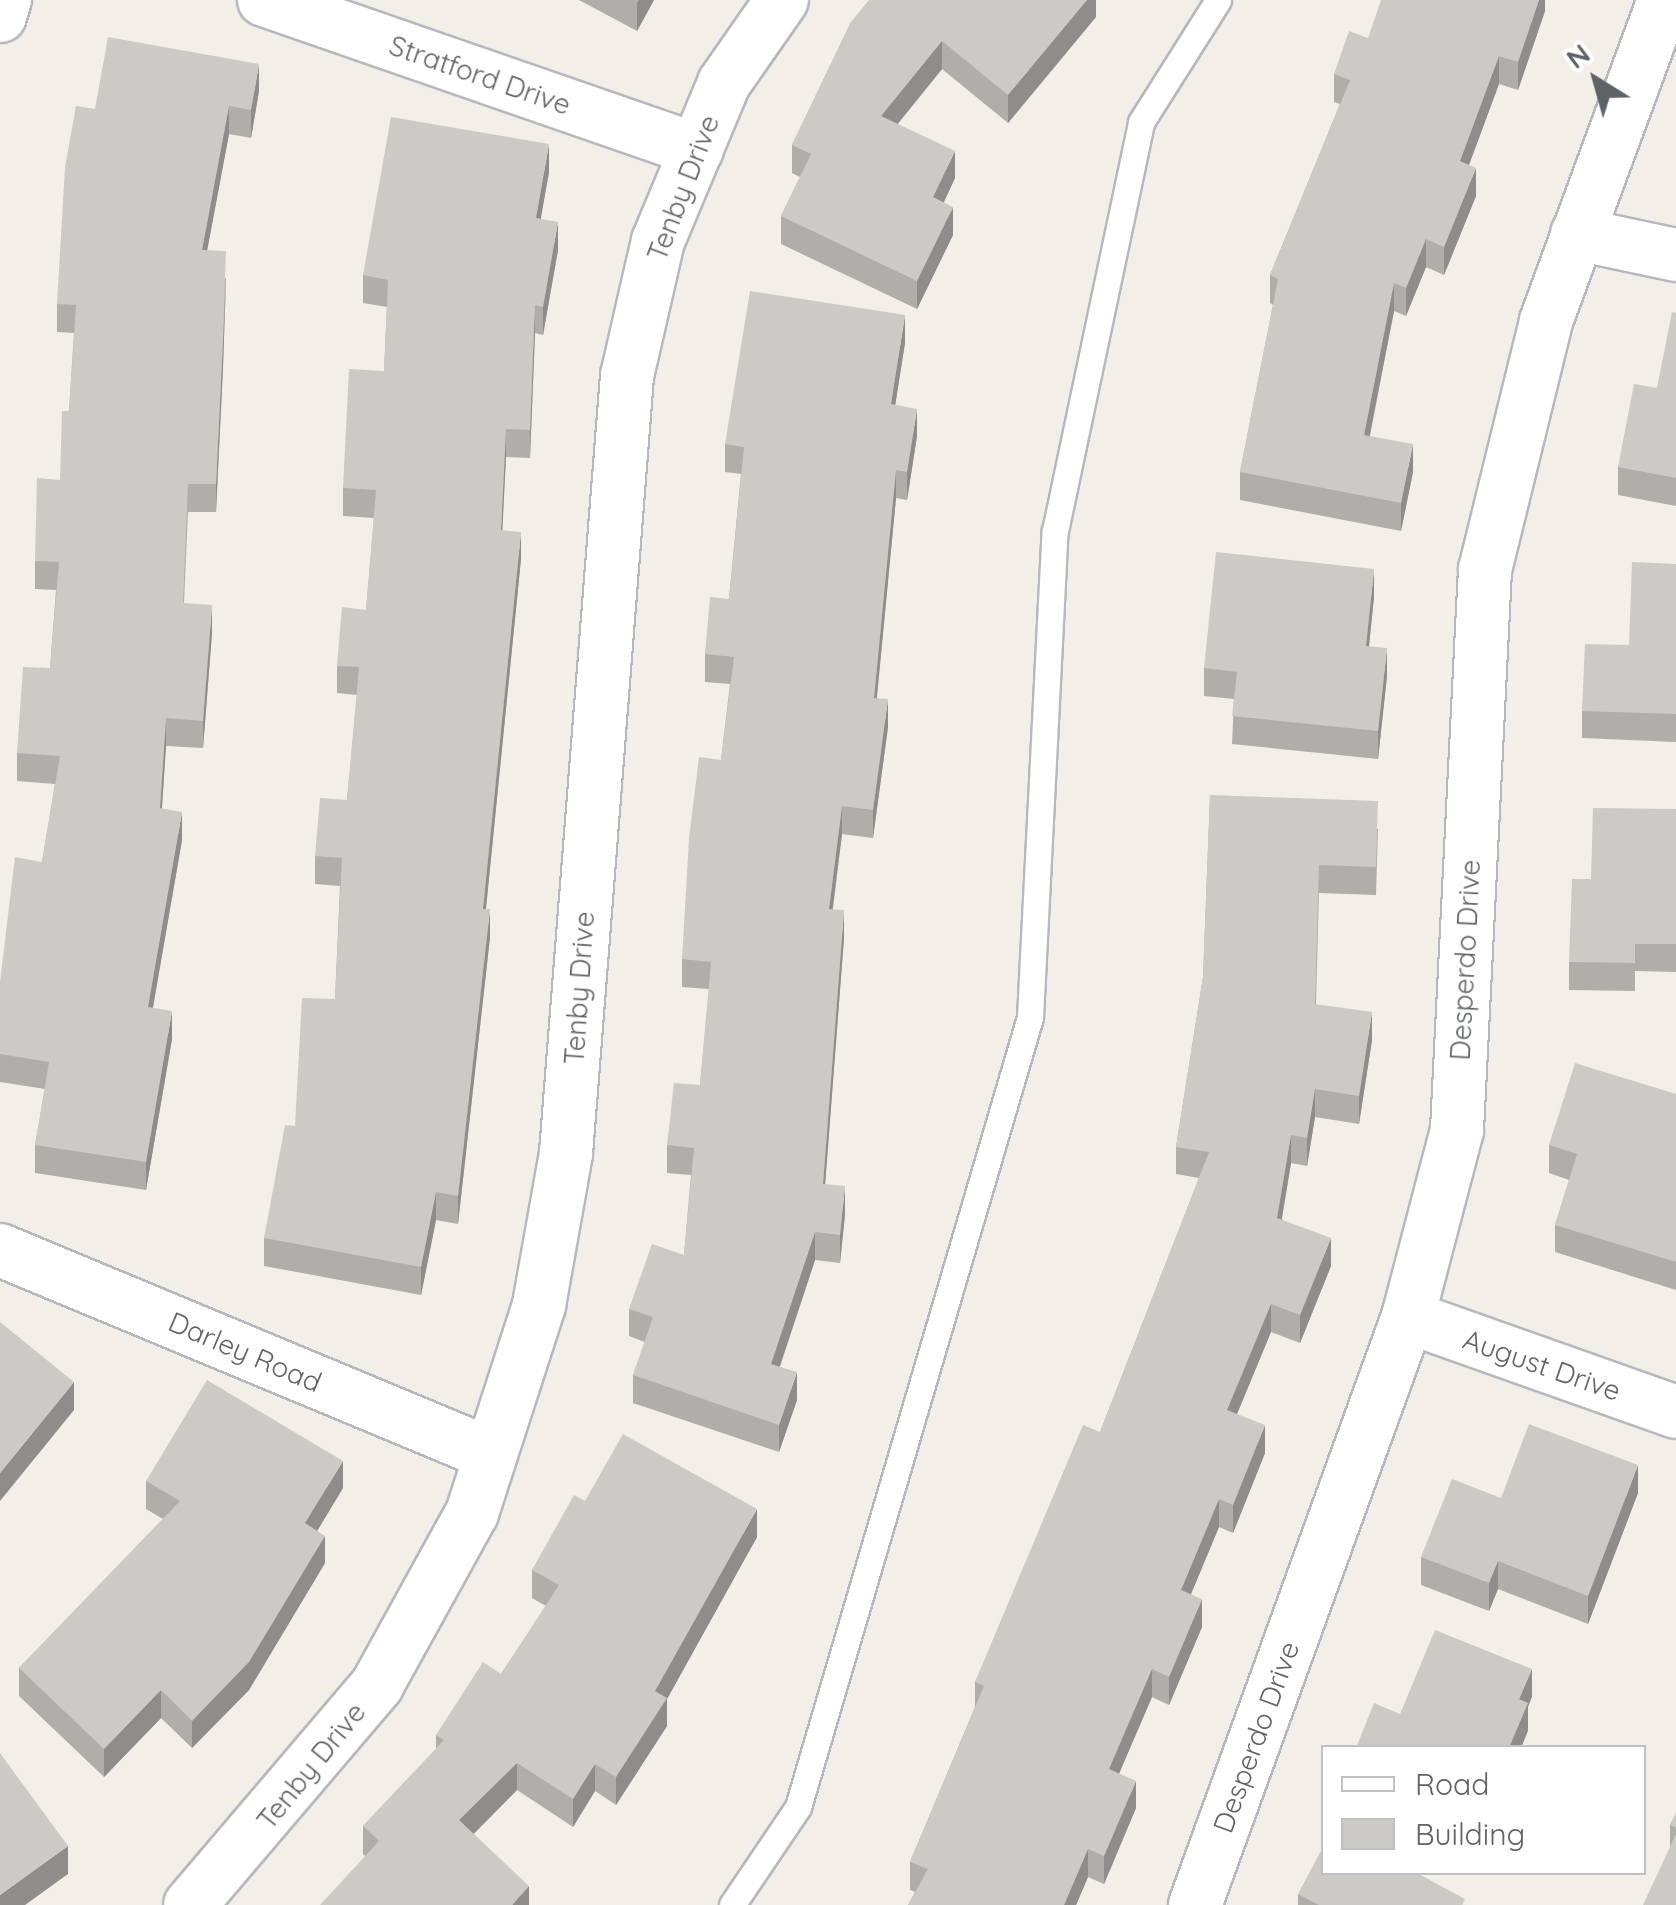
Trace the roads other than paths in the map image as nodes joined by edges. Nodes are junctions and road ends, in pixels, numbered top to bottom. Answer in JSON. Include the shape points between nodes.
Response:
{"nodes":[{"id":1,"x":5,"y":0,"type":"edge"},
{"id":2,"x":264,"y":0,"type":"edge"},
{"id":3,"x":782,"y":0,"type":"edge"},
{"id":4,"x":1218,"y":0,"type":"edge"},
{"id":5,"x":1664,"y":0,"type":"edge"},
{"id":6,"x":0,"y":16,"type":"edge"},
{"id":7,"x":697,"y":150,"type":"junction"},
{"id":8,"x":1577,"y":234,"type":"junction"},
{"id":9,"x":1676,"y":255,"type":"edge"},
{"id":10,"x":0,"y":1250,"type":"edge"},
{"id":11,"x":1408,"y":1318,"type":"junction"},
{"id":12,"x":1676,"y":1412,"type":"edge"},
{"id":13,"x":490,"y":1454,"type":"junction"},
{"id":14,"x":190,"y":1905,"type":"edge"},
{"id":15,"x":732,"y":1905,"type":"edge"},
{"id":16,"x":1195,"y":1905,"type":"edge"}],
"edges":[{"from":1,"to":6,"type":"street"},
{"from":2,"to":7,"type":"street","name":"Stratford Drive"},
{"from":3,"to":7,"type":"street","name":"Tenby Drive","via":[[724,83]]},
{"from":4,"to":15,"type":"lane","via":[[1141,122],[1055,531],[1030,1017],[798,1807]]},
{"from":5,"to":8,"type":"street","name":"Desperdo Drive"},
{"from":7,"to":13,"type":"street","name":"Tenby Drive","via":[[658,240],[626,376],[566,1153],[538,1305]]},
{"from":8,"to":9,"type":"street"},
{"from":8,"to":11,"type":"street","name":"Desperdo Drive","via":[[1546,320],[1485,570],[1457,1130]]},
{"from":10,"to":13,"type":"street","name":"Darley Road"},
{"from":11,"to":12,"type":"street","name":"August Drive"},
{"from":11,"to":16,"type":"street","name":"Desperdo Drive"},
{"from":13,"to":14,"type":"street","name":"Tenby Drive","via":[[472,1513],[377,1685]]}]}
